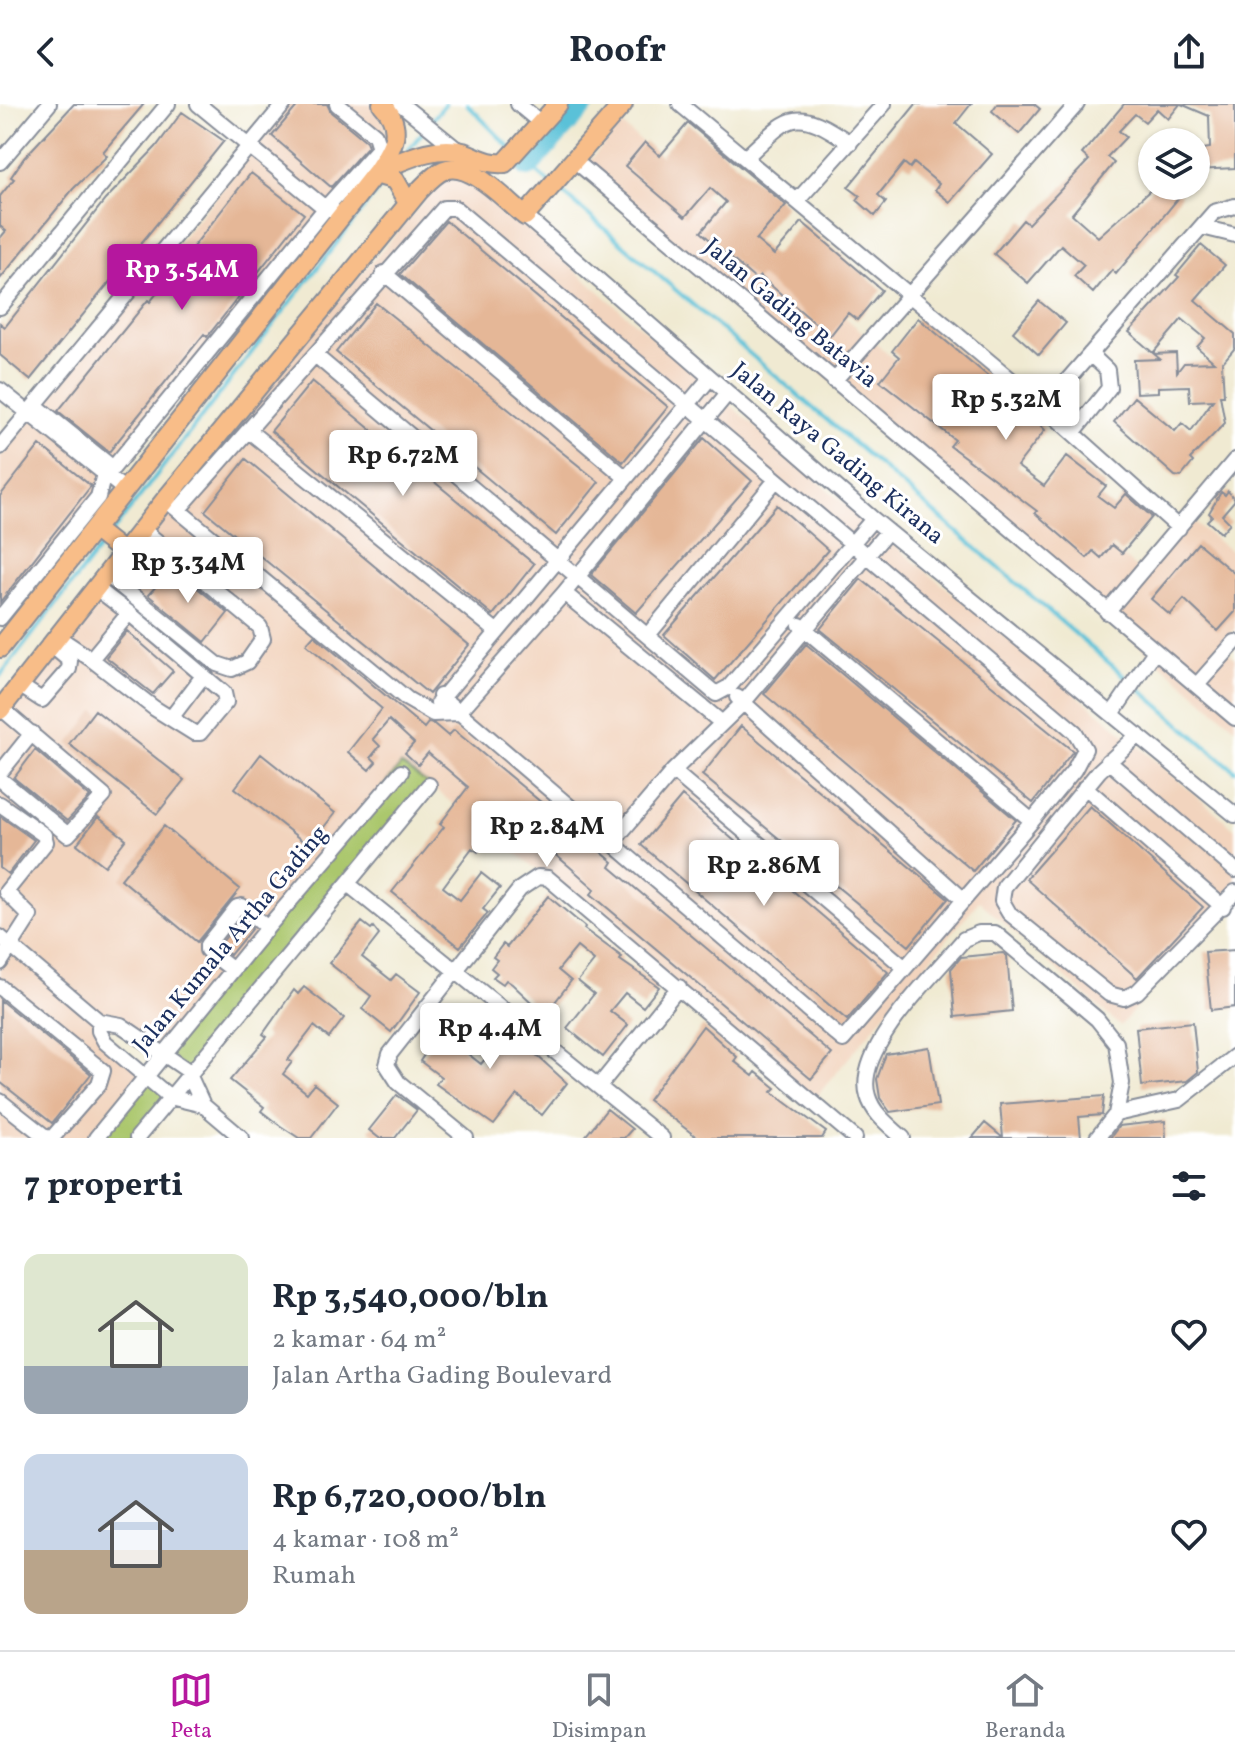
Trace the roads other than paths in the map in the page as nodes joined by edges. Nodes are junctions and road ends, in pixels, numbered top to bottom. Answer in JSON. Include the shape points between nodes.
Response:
{"nodes":[{"id":1,"x":49,"y":104,"type":"edge"},
{"id":2,"x":168,"y":104,"type":"edge"},
{"id":3,"x":198,"y":104,"type":"edge"},
{"id":4,"x":284,"y":104,"type":"edge"},
{"id":5,"x":337,"y":104,"type":"edge"},
{"id":6,"x":382,"y":104,"type":"edge"},
{"id":7,"x":401,"y":104,"type":"edge"},
{"id":8,"x":518,"y":104,"type":"edge"},
{"id":9,"x":558,"y":104,"type":"edge"},
{"id":10,"x":623,"y":104,"type":"edge"},
{"id":11,"x":680,"y":104,"type":"edge"},
{"id":12,"x":884,"y":104,"type":"edge"},
{"id":13,"x":1077,"y":104,"type":"edge"},
{"id":14,"x":538,"y":126,"type":"junction"},
{"id":15,"x":850,"y":143,"type":"junction"},
{"id":16,"x":249,"y":146,"type":"junction"},
{"id":17,"x":459,"y":151,"type":"junction"},
{"id":18,"x":745,"y":158,"type":"junction"},
{"id":19,"x":0,"y":162,"type":"edge"},
{"id":20,"x":572,"y":163,"type":"junction"},
{"id":21,"x":386,"y":169,"type":"junction"},
{"id":22,"x":407,"y":199,"type":"junction"},
{"id":23,"x":797,"y":201,"type":"junction"},
{"id":24,"x":1235,"y":206,"type":"edge"},
{"id":25,"x":334,"y":216,"type":"junction"},
{"id":26,"x":525,"y":216,"type":"junction"},
{"id":27,"x":1202,"y":227,"type":"junction"},
{"id":28,"x":1235,"y":235,"type":"edge"},
{"id":29,"x":384,"y":273,"type":"junction"},
{"id":30,"x":910,"y":297,"type":"junction"},
{"id":31,"x":0,"y":307,"type":"edge"},
{"id":32,"x":1090,"y":354,"type":"junction"},
{"id":33,"x":315,"y":355,"type":"junction"},
{"id":34,"x":710,"y":378,"type":"junction"},
{"id":35,"x":834,"y":381,"type":"junction"},
{"id":36,"x":0,"y":390,"type":"edge"},
{"id":37,"x":727,"y":394,"type":"junction"},
{"id":38,"x":688,"y":403,"type":"junction"},
{"id":39,"x":1044,"y":407,"type":"junction"},
{"id":40,"x":32,"y":408,"type":"junction"},
{"id":41,"x":707,"y":419,"type":"junction"},
{"id":42,"x":249,"y":431,"type":"junction"},
{"id":43,"x":1073,"y":433,"type":"junction"},
{"id":44,"x":0,"y":447,"type":"edge"},
{"id":45,"x":1235,"y":460,"type":"edge"},
{"id":46,"x":104,"y":474,"type":"junction"},
{"id":47,"x":625,"y":477,"type":"junction"},
{"id":48,"x":776,"y":480,"type":"junction"},
{"id":49,"x":125,"y":490,"type":"junction"},
{"id":50,"x":171,"y":505,"type":"junction"},
{"id":51,"x":873,"y":519,"type":"junction"},
{"id":52,"x":1179,"y":528,"type":"junction"},
{"id":53,"x":142,"y":529,"type":"junction"},
{"id":54,"x":98,"y":531,"type":"junction"},
{"id":55,"x":888,"y":531,"type":"junction"},
{"id":56,"x":851,"y":545,"type":"junction"},
{"id":57,"x":162,"y":546,"type":"junction"},
{"id":58,"x":120,"y":550,"type":"junction"},
{"id":59,"x":866,"y":557,"type":"junction"},
{"id":60,"x":557,"y":558,"type":"junction"},
{"id":61,"x":577,"y":575,"type":"junction"},
{"id":62,"x":102,"y":582,"type":"junction"},
{"id":63,"x":126,"y":590,"type":"junction"},
{"id":64,"x":564,"y":593,"type":"junction"},
{"id":65,"x":1107,"y":612,"type":"junction"},
{"id":66,"x":129,"y":613,"type":"junction"},
{"id":67,"x":792,"y":617,"type":"junction"},
{"id":68,"x":0,"y":618,"type":"edge"},
{"id":69,"x":495,"y":630,"type":"junction"},
{"id":70,"x":805,"y":630,"type":"junction"},
{"id":71,"x":648,"y":635,"type":"junction"},
{"id":72,"x":54,"y":641,"type":"junction"},
{"id":73,"x":1235,"y":642,"type":"edge"},
{"id":74,"x":0,"y":648,"type":"edge"},
{"id":75,"x":1151,"y":656,"type":"junction"},
{"id":76,"x":91,"y":659,"type":"junction"},
{"id":77,"x":203,"y":676,"type":"junction"},
{"id":78,"x":19,"y":685,"type":"junction"},
{"id":79,"x":1197,"y":685,"type":"junction"},
{"id":80,"x":729,"y":687,"type":"junction"},
{"id":81,"x":440,"y":696,"type":"junction"},
{"id":82,"x":743,"y":703,"type":"junction"},
{"id":83,"x":1,"y":709,"type":"edge"},
{"id":84,"x":458,"y":713,"type":"junction"},
{"id":85,"x":433,"y":714,"type":"junction"},
{"id":86,"x":1112,"y":714,"type":"junction"},
{"id":87,"x":171,"y":718,"type":"junction"},
{"id":88,"x":1235,"y":718,"type":"edge"},
{"id":89,"x":722,"y":723,"type":"junction"},
{"id":90,"x":32,"y":733,"type":"junction"},
{"id":91,"x":1138,"y":735,"type":"junction"},
{"id":92,"x":1108,"y":761,"type":"junction"},
{"id":93,"x":673,"y":771,"type":"junction"},
{"id":94,"x":401,"y":772,"type":"dead end"},
{"id":95,"x":0,"y":773,"type":"edge"},
{"id":96,"x":0,"y":779,"type":"edge"},
{"id":97,"x":429,"y":785,"type":"dead end"},
{"id":98,"x":1085,"y":787,"type":"junction"},
{"id":99,"x":0,"y":804,"type":"edge"},
{"id":100,"x":1235,"y":815,"type":"edge"},
{"id":101,"x":1032,"y":821,"type":"junction"},
{"id":102,"x":612,"y":843,"type":"junction"},
{"id":103,"x":1235,"y":870,"type":"edge"},
{"id":104,"x":348,"y":884,"type":"junction"},
{"id":105,"x":1235,"y":892,"type":"edge"},
{"id":106,"x":2,"y":893,"type":"edge"},
{"id":107,"x":964,"y":900,"type":"junction"},
{"id":108,"x":1223,"y":907,"type":"junction"},
{"id":109,"x":267,"y":928,"type":"junction"},
{"id":110,"x":0,"y":937,"type":"edge"},
{"id":111,"x":13,"y":948,"type":"junction"},
{"id":112,"x":0,"y":963,"type":"edge"},
{"id":113,"x":904,"y":967,"type":"junction"},
{"id":114,"x":233,"y":970,"type":"junction"},
{"id":115,"x":456,"y":970,"type":"junction"},
{"id":116,"x":0,"y":987,"type":"edge"},
{"id":117,"x":679,"y":987,"type":"junction"},
{"id":118,"x":99,"y":1021,"type":"junction"},
{"id":119,"x":164,"y":1053,"type":"junction"},
{"id":120,"x":1235,"y":1056,"type":"edge"},
{"id":121,"x":190,"y":1072,"type":"junction"},
{"id":122,"x":146,"y":1076,"type":"junction"},
{"id":123,"x":599,"y":1086,"type":"junction"},
{"id":124,"x":170,"y":1097,"type":"junction"},
{"id":125,"x":0,"y":1101,"type":"edge"},
{"id":126,"x":203,"y":1105,"type":"junction"},
{"id":127,"x":1116,"y":1114,"type":"junction"},
{"id":128,"x":50,"y":1138,"type":"edge"},
{"id":129,"x":96,"y":1138,"type":"edge"},
{"id":130,"x":137,"y":1138,"type":"edge"},
{"id":131,"x":242,"y":1138,"type":"edge"},
{"id":132,"x":466,"y":1138,"type":"edge"},
{"id":133,"x":662,"y":1138,"type":"edge"},
{"id":134,"x":855,"y":1138,"type":"edge"},
{"id":135,"x":903,"y":1138,"type":"edge"},
{"id":136,"x":1097,"y":1138,"type":"edge"}],
"edges":[{"from":1,"to":19,"type":"street"},
{"from":2,"to":31,"type":"street"},
{"from":3,"to":16,"type":"street"},
{"from":4,"to":16,"type":"street"},
{"from":5,"to":25,"type":"street","via":[[380,144]]},
{"from":6,"to":21,"type":"main road","via":[[396,136]]},
{"from":7,"to":17,"type":"street"},
{"from":8,"to":14,"type":"street"},
{"from":9,"to":14,"type":"main road"},
{"from":10,"to":20,"type":"main road"},
{"from":11,"to":18,"type":"street"},
{"from":12,"to":15,"type":"street"},
{"from":13,"to":30,"type":"street"},
{"from":14,"to":17,"type":"main road","via":[[507,162],[489,163]]},
{"from":15,"to":18,"type":"street","via":[[817,120],[803,117],[776,129]]},
{"from":15,"to":23,"type":"street"},
{"from":16,"to":25,"type":"street"},
{"from":16,"to":40,"type":"street"},
{"from":17,"to":21,"type":"main road","via":[[411,155]]},
{"from":18,"to":23,"type":"street"},
{"from":20,"to":26,"type":"main road"},
{"from":20,"to":35,"type":"street","name":"Jalan Gading Batavia"},
{"from":21,"to":22,"type":"main road"},
{"from":21,"to":25,"type":"main road"},
{"from":22,"to":26,"type":"main road","name":"Jalan Raya Gading Kirana","via":[[437,174],[455,169],[471,174]]},
{"from":22,"to":50,"type":"main road","name":"Jalan Raya Gading Kirana"},
{"from":23,"to":30,"type":"street"},
{"from":24,"to":27,"type":"street","via":[[1214,212]]},
{"from":25,"to":40,"type":"street","via":[[113,468]]},
{"from":25,"to":49,"type":"main road"},
{"from":26,"to":34,"type":"street","name":"Jalan Raya Gading Kirana"},
{"from":27,"to":28,"type":"street"},
{"from":27,"to":32,"type":"street"},
{"from":29,"to":33,"type":"street"},
{"from":29,"to":38,"type":"street","via":[[444,208],[455,208]]},
{"from":29,"to":47,"type":"street"},
{"from":30,"to":35,"type":"street"},
{"from":30,"to":39,"type":"street"},
{"from":32,"to":39,"type":"street"},
{"from":32,"to":43,"type":"street","via":[[1107,370],[1109,388]]},
{"from":33,"to":42,"type":"street"},
{"from":33,"to":60,"type":"street"},
{"from":34,"to":37,"type":"street","name":"Jalan Raya Gading Kirana"},
{"from":34,"to":38,"type":"street"},
{"from":35,"to":65,"type":"street","name":"Jalan Gading Batavia"},
{"from":36,"to":40,"type":"street"},
{"from":37,"to":41,"type":"street"},
{"from":37,"to":51,"type":"street","name":"Jalan Raya Gading Kirana"},
{"from":38,"to":41,"type":"street"},
{"from":38,"to":47,"type":"street"},
{"from":39,"to":43,"type":"street"},
{"from":40,"to":44,"type":"street"},
{"from":40,"to":46,"type":"street"},
{"from":41,"to":48,"type":"street"},
{"from":41,"to":61,"type":"street"},
{"from":42,"to":50,"type":"street"},
{"from":42,"to":69,"type":"street"},
{"from":43,"to":52,"type":"street"},
{"from":45,"to":52,"type":"street"},
{"from":46,"to":49,"type":"street"},
{"from":46,"to":68,"type":"street","via":[[98,497]]},
{"from":47,"to":60,"type":"street"},
{"from":48,"to":56,"type":"street"},
{"from":48,"to":71,"type":"street"},
{"from":49,"to":54,"type":"main road"},
{"from":50,"to":53,"type":"main road","name":"Jalan Raya Gading Kirana"},
{"from":50,"to":85,"type":"street","via":[[407,699]]},
{"from":51,"to":55,"type":"street","name":"Jalan Raya Gading Kirana"},
{"from":51,"to":56,"type":"street"},
{"from":52,"to":65,"type":"street"},
{"from":53,"to":57,"type":"street"},
{"from":53,"to":58,"type":"main road","name":"Jalan Raya Gading Kirana"},
{"from":54,"to":58,"type":"main road"},
{"from":54,"to":74,"type":"main road"},
{"from":55,"to":59,"type":"street"},
{"from":55,"to":86,"type":"street","name":"Jalan Raya Gading Kirana"},
{"from":56,"to":59,"type":"street"},
{"from":56,"to":67,"type":"street"},
{"from":57,"to":63,"type":"street"},
{"from":57,"to":63,"type":"street","via":[[260,627],[263,639],[247,662],[232,669],[217,664]]},
{"from":58,"to":62,"type":"main road","name":"Jalan Raya Gading Kirana"},
{"from":59,"to":70,"type":"street"},
{"from":59,"to":101,"type":"street","via":[[1083,740],[1081,760]]},
{"from":60,"to":61,"type":"street"},
{"from":60,"to":69,"type":"street"},
{"from":61,"to":64,"type":"street"},
{"from":61,"to":71,"type":"street"},
{"from":62,"to":63,"type":"street"},
{"from":62,"to":66,"type":"street"},
{"from":62,"to":72,"type":"main road","name":"Jalan Raya Gading Kirana"},
{"from":64,"to":84,"type":"street"},
{"from":64,"to":89,"type":"street"},
{"from":65,"to":75,"type":"street","name":"Jalan Gading Batavia"},
{"from":66,"to":76,"type":"street"},
{"from":66,"to":77,"type":"street"},
{"from":67,"to":70,"type":"street"},
{"from":67,"to":80,"type":"street"},
{"from":69,"to":81,"type":"street"},
{"from":70,"to":82,"type":"street"},
{"from":70,"to":101,"type":"street"},
{"from":71,"to":80,"type":"street","via":[[709,691],[723,693]]},
{"from":72,"to":76,"type":"street"},
{"from":72,"to":78,"type":"main road","name":"Jalan Raya Gading Kirana"},
{"from":72,"to":78,"type":"street","via":[[70,661],[69,669],[42,700]]},
{"from":73,"to":79,"type":"street"},
{"from":75,"to":79,"type":"street","name":"Jalan Gading Batavia"},
{"from":75,"to":86,"type":"street"},
{"from":76,"to":87,"type":"street"},
{"from":77,"to":87,"type":"street"},
{"from":77,"to":87,"type":"street","via":[[224,693],[226,702],[200,733]]},
{"from":78,"to":83,"type":"main road","name":"Jalan Raya Gading Kirana"},
{"from":79,"to":88,"type":"street","name":"Jalan Gading Batavia"},
{"from":80,"to":82,"type":"street"},
{"from":81,"to":84,"type":"street"},
{"from":81,"to":85,"type":"street"},
{"from":82,"to":89,"type":"street"},
{"from":82,"to":107,"type":"street"},
{"from":83,"to":90,"type":"street"},
{"from":84,"to":85,"type":"street"},
{"from":84,"to":102,"type":"street"},
{"from":86,"to":91,"type":"street","name":"Jalan Raya Gading Kirana"},
{"from":89,"to":93,"type":"street"},
{"from":90,"to":95,"type":"street"},
{"from":90,"to":96,"type":"street","via":[[99,789],[103,799],[68,835]]},
{"from":91,"to":92,"type":"street"},
{"from":91,"to":100,"type":"street","name":"Jalan Raya Gading Kirana"},
{"from":92,"to":98,"type":"street"},
{"from":92,"to":103,"type":"street"},
{"from":93,"to":102,"type":"street"},
{"from":93,"to":113,"type":"street"},
{"from":94,"to":109,"type":"street","name":"Jalan Kumala Artha Gading"},
{"from":97,"to":104,"type":"street"},
{"from":98,"to":108,"type":"street"},
{"from":98,"to":108,"type":"street","via":[[1004,887],[1002,901],[1009,913],[1048,947],[1109,994],[1124,998],[1137,992]]},
{"from":99,"to":106,"type":"street","via":[[44,835],[46,842]]},
{"from":101,"to":107,"type":"street"},
{"from":102,"to":113,"type":"street","via":[[843,1040]]},
{"from":104,"to":115,"type":"street"},
{"from":104,"to":121,"type":"street"},
{"from":105,"to":108,"type":"street"},
{"from":106,"to":111,"type":"street","via":[[30,916]]},
{"from":107,"to":113,"type":"street"},
{"from":109,"to":114,"type":"street","name":"Jalan Kumala Artha Gading"},
{"from":109,"to":114,"type":"street","via":[[237,907],[207,945]]},
{"from":110,"to":111,"type":"street"},
{"from":111,"to":112,"type":"street"},
{"from":111,"to":118,"type":"street"},
{"from":114,"to":119,"type":"street","name":"Jalan Kumala Artha Gading"},
{"from":115,"to":117,"type":"street","via":[[520,889],[538,877],[548,878]]},
{"from":115,"to":123,"type":"street"},
{"from":115,"to":132,"type":"street","via":[[395,1045],[387,1065],[398,1082]]},
{"from":116,"to":128,"type":"street","via":[[103,1071],[99,1084]]},
{"from":117,"to":123,"type":"street"},
{"from":117,"to":134,"type":"street"},
{"from":118,"to":119,"type":"street","via":[[121,1025]]},
{"from":118,"to":122,"type":"street","via":[[105,1042]]},
{"from":119,"to":121,"type":"street"},
{"from":119,"to":122,"type":"street","name":"Jalan Kumala Artha Gading"},
{"from":120,"to":127,"type":"street","via":[[1179,1100]]},
{"from":121,"to":124,"type":"street"},
{"from":121,"to":126,"type":"street"},
{"from":122,"to":124,"type":"street"},
{"from":122,"to":129,"type":"street","name":"Jalan Kumala Artha Gading"},
{"from":123,"to":133,"type":"street"},
{"from":124,"to":126,"type":"street"},
{"from":124,"to":130,"type":"street"},
{"from":125,"to":128,"type":"street"},
{"from":126,"to":131,"type":"street"},
{"from":127,"to":135,"type":"street","via":[[1122,1083],[1116,1043],[1097,1019],[995,933],[979,933],[964,939],[876,1045],[866,1070],[867,1096]]},
{"from":127,"to":136,"type":"street"}]}
